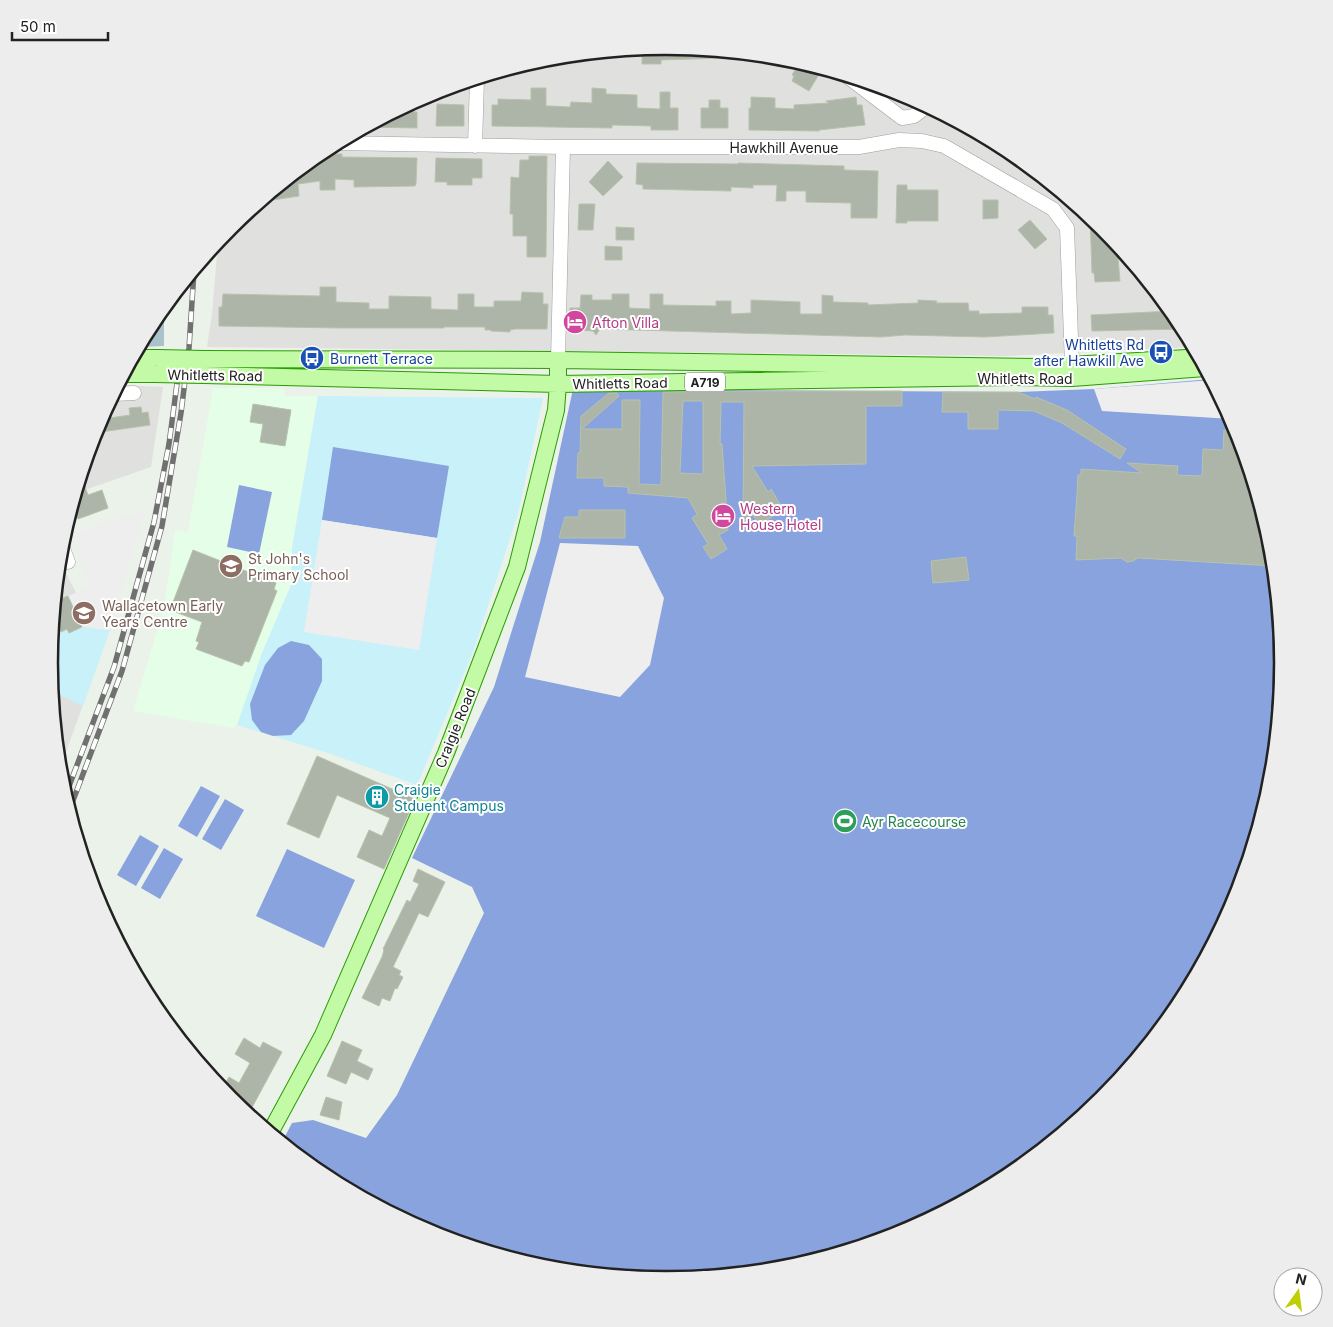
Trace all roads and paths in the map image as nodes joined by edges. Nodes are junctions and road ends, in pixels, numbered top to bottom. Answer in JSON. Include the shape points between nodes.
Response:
{"nodes":[{"id":1,"x":477,"y":85,"type":"edge"},
{"id":2,"x":862,"y":87,"type":"edge"},
{"id":3,"x":921,"y":111,"type":"edge"},
{"id":4,"x":352,"y":143,"type":"edge"},
{"id":5,"x":475,"y":146,"type":"junction"},
{"id":6,"x":563,"y":147,"type":"junction"},
{"id":7,"x":1193,"y":358,"type":"edge"},
{"id":8,"x":139,"y":360,"type":"edge"},
{"id":9,"x":558,"y":360,"type":"junction"},
{"id":10,"x":1072,"y":365,"type":"junction"},
{"id":11,"x":156,"y":366,"type":"junction"},
{"id":12,"x":204,"y":367,"type":"junction"},
{"id":13,"x":1198,"y":369,"type":"edge"},
{"id":14,"x":133,"y":372,"type":"edge"},
{"id":15,"x":558,"y":384,"type":"junction"},
{"id":16,"x":134,"y":393,"type":"dead end"},
{"id":17,"x":121,"y":394,"type":"edge"},
{"id":18,"x":273,"y":1127,"type":"edge"}],
"edges":[{"from":1,"to":5,"type":"street"},
{"from":2,"to":3,"type":"street","via":[[902,118]]},
{"from":4,"to":5,"type":"street","name":"Hawkhill Avenue"},
{"from":5,"to":6,"type":"street","name":"Hawkhill Avenue"},
{"from":6,"to":9,"type":"street"},
{"from":6,"to":10,"type":"street","name":"Hawkhill Avenue","via":[[859,146],[899,140],[944,146],[1053,209],[1067,228]]},
{"from":7,"to":10,"type":"main road","name":"Whitletts Road","number":"A719"},
{"from":8,"to":11,"type":"main road","name":"Whitletts Road","number":"A719"},
{"from":9,"to":10,"type":"main road","name":"Whitletts Road","number":"A719"},
{"from":9,"to":12,"type":"main road","name":"Whitletts Road","number":"A719"},
{"from":9,"to":15,"type":"main road","name":"Craigie Road"},
{"from":11,"to":12,"type":"main road","name":"Whitletts Road","number":"A719","bridge":true},
{"from":11,"to":14,"type":"main road","name":"Whitletts Road","number":"A719"},
{"from":12,"to":15,"type":"main road","name":"Whitletts Road","number":"A719"},
{"from":13,"to":15,"type":"main road","name":"Whitletts Road","number":"A719","via":[[1072,378]]},
{"from":15,"to":18,"type":"main road","name":"Craigie Road","via":[[556,410],[517,567],[446,753],[323,1034]]},
{"from":16,"to":17,"type":"street"}]}
